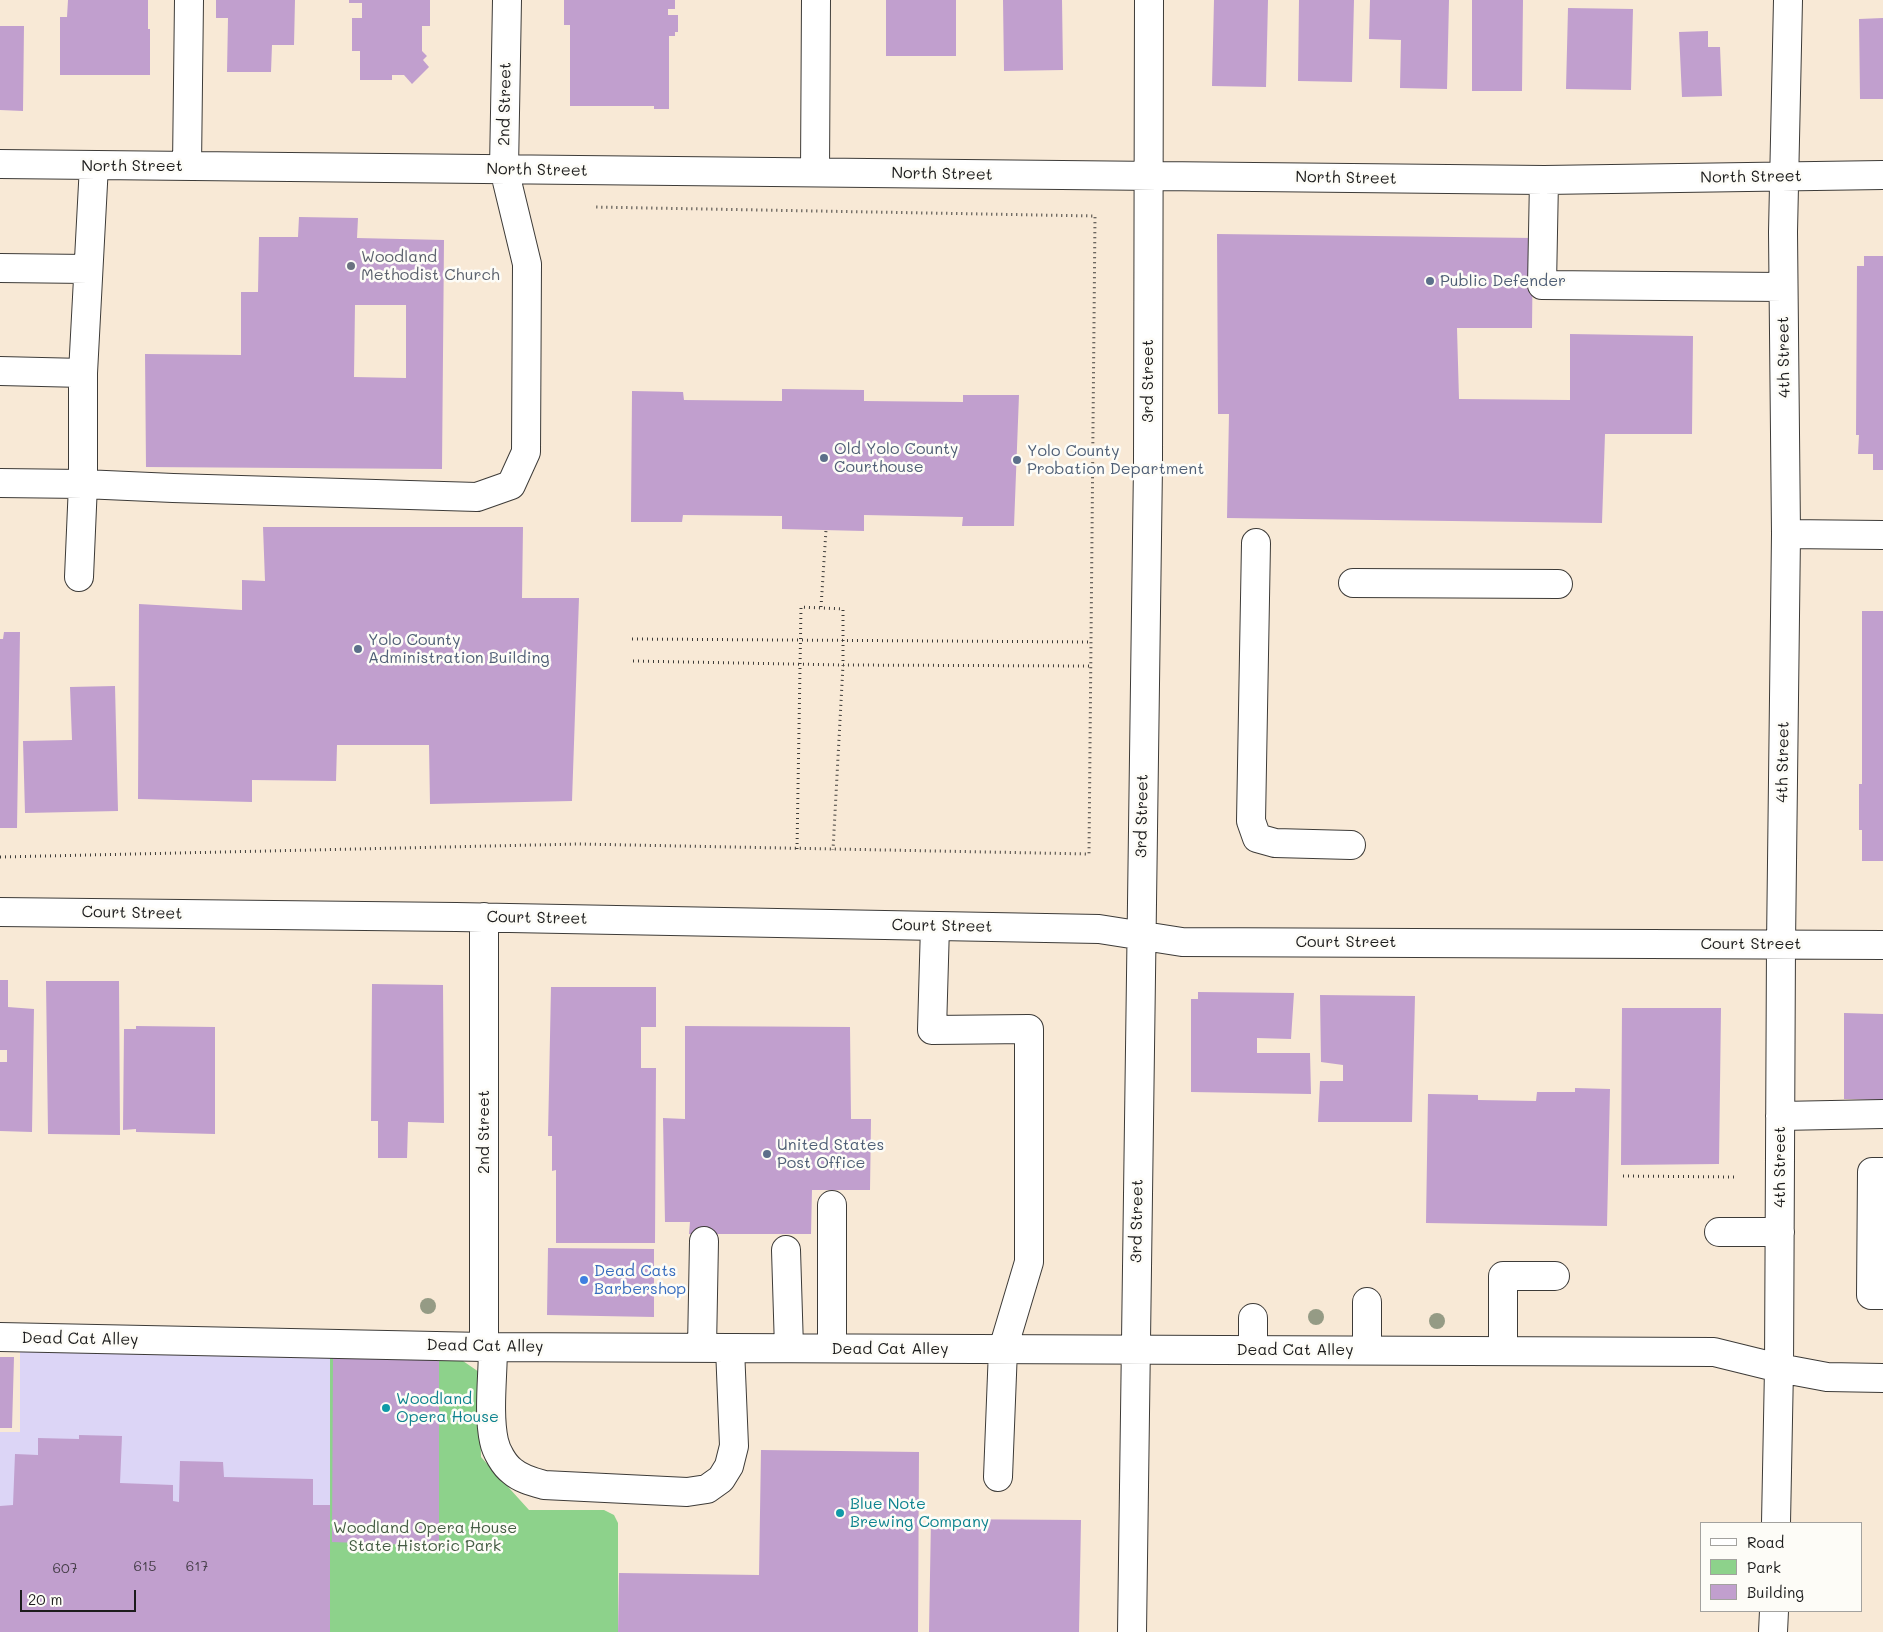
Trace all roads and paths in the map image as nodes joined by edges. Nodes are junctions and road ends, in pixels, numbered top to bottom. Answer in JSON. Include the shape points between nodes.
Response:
{"nodes":[{"id":1,"x":189,"y":0,"type":"edge"},
{"id":2,"x":507,"y":0,"type":"edge"},
{"id":3,"x":816,"y":0,"type":"edge"},
{"id":4,"x":1149,"y":0,"type":"edge"},
{"id":5,"x":1788,"y":0,"type":"edge"},
{"id":6,"x":0,"y":164,"type":"edge"},
{"id":7,"x":94,"y":165,"type":"junction"},
{"id":8,"x":187,"y":166,"type":"junction"},
{"id":9,"x":504,"y":169,"type":"junction"},
{"id":10,"x":815,"y":172,"type":"junction"},
{"id":11,"x":1883,"y":175,"type":"edge"},
{"id":12,"x":1148,"y":176,"type":"junction"},
{"id":13,"x":1784,"y":177,"type":"junction"},
{"id":14,"x":1544,"y":180,"type":"junction"},
{"id":15,"x":593,"y":207,"type":"dead end"},
{"id":16,"x":0,"y":268,"type":"edge"},
{"id":17,"x":88,"y":269,"type":"junction"},
{"id":18,"x":1783,"y":286,"type":"junction"},
{"id":19,"x":0,"y":371,"type":"edge"},
{"id":20,"x":83,"y":373,"type":"junction"},
{"id":21,"x":0,"y":483,"type":"edge"},
{"id":22,"x":83,"y":484,"type":"junction"},
{"id":23,"x":826,"y":530,"type":"dead end"},
{"id":24,"x":1786,"y":534,"type":"junction"},
{"id":25,"x":1883,"y":535,"type":"edge"},
{"id":26,"x":1256,"y":543,"type":"dead end"},
{"id":27,"x":78,"y":577,"type":"dead end"},
{"id":28,"x":1353,"y":583,"type":"dead end"},
{"id":29,"x":1558,"y":584,"type":"dead end"},
{"id":30,"x":822,"y":607,"type":"junction"},
{"id":31,"x":632,"y":639,"type":"dead end"},
{"id":32,"x":801,"y":640,"type":"junction"},
{"id":33,"x":844,"y":641,"type":"junction"},
{"id":34,"x":1092,"y":642,"type":"junction"},
{"id":35,"x":633,"y":660,"type":"dead end"},
{"id":36,"x":801,"y":663,"type":"junction"},
{"id":37,"x":843,"y":665,"type":"junction"},
{"id":38,"x":1092,"y":666,"type":"junction"},
{"id":39,"x":1351,"y":845,"type":"dead end"},
{"id":40,"x":796,"y":849,"type":"junction"},
{"id":41,"x":833,"y":850,"type":"junction"},
{"id":42,"x":0,"y":857,"type":"edge"},
{"id":43,"x":0,"y":912,"type":"edge"},
{"id":44,"x":484,"y":917,"type":"junction"},
{"id":45,"x":935,"y":926,"type":"junction"},
{"id":46,"x":1141,"y":935,"type":"junction"},
{"id":47,"x":1781,"y":944,"type":"junction"},
{"id":48,"x":1883,"y":945,"type":"edge"},
{"id":49,"x":1883,"y":1114,"type":"edge"},
{"id":50,"x":1780,"y":1116,"type":"junction"},
{"id":51,"x":1883,"y":1172,"type":"edge"},
{"id":52,"x":1623,"y":1176,"type":"dead end"},
{"id":53,"x":1736,"y":1177,"type":"dead end"},
{"id":54,"x":832,"y":1205,"type":"dead end"},
{"id":55,"x":1719,"y":1232,"type":"dead end"},
{"id":56,"x":1780,"y":1232,"type":"junction"},
{"id":57,"x":704,"y":1241,"type":"dead end"},
{"id":58,"x":786,"y":1250,"type":"dead end"},
{"id":59,"x":1555,"y":1276,"type":"dead end"},
{"id":60,"x":1883,"y":1295,"type":"edge"},
{"id":61,"x":1367,"y":1302,"type":"dead end"},
{"id":62,"x":1253,"y":1318,"type":"dead end"},
{"id":63,"x":0,"y":1337,"type":"edge"},
{"id":64,"x":488,"y":1347,"type":"junction"},
{"id":65,"x":702,"y":1348,"type":"junction"},
{"id":66,"x":730,"y":1348,"type":"junction"},
{"id":67,"x":789,"y":1348,"type":"junction"},
{"id":68,"x":832,"y":1348,"type":"junction"},
{"id":69,"x":1003,"y":1349,"type":"junction"},
{"id":70,"x":1135,"y":1350,"type":"junction"},
{"id":71,"x":1253,"y":1350,"type":"junction"},
{"id":72,"x":1367,"y":1350,"type":"junction"},
{"id":73,"x":1503,"y":1351,"type":"junction"},
{"id":74,"x":1779,"y":1368,"type":"junction"},
{"id":75,"x":1883,"y":1378,"type":"edge"},
{"id":76,"x":998,"y":1477,"type":"dead end"},
{"id":77,"x":1776,"y":1522,"type":"edge"},
{"id":78,"x":1774,"y":1612,"type":"edge"},
{"id":79,"x":1132,"y":1632,"type":"edge"},
{"id":80,"x":1773,"y":1632,"type":"edge"}],
"edges":[{"from":1,"to":8,"type":"street"},
{"from":2,"to":9,"type":"street","name":"2nd Street"},
{"from":3,"to":10,"type":"street"},
{"from":4,"to":12,"type":"street","name":"3rd Street"},
{"from":5,"to":13,"type":"street","name":"4th Street"},
{"from":6,"to":7,"type":"street","name":"North Street"},
{"from":7,"to":8,"type":"street","name":"North Street"},
{"from":7,"to":17,"type":"street"},
{"from":8,"to":9,"type":"street","name":"North Street"},
{"from":9,"to":10,"type":"street","name":"North Street"},
{"from":9,"to":22,"type":"street","name":"2nd Street","via":[[527,264],[526,452],[512,485],[477,496]]},
{"from":10,"to":12,"type":"street","name":"North Street"},
{"from":11,"to":13,"type":"street","name":"North Street"},
{"from":12,"to":14,"type":"street","name":"North Street"},
{"from":12,"to":46,"type":"street","name":"3rd Street","via":[[1148,455]]},
{"from":13,"to":14,"type":"street","name":"North Street"},
{"from":13,"to":18,"type":"street","name":"4th Street"},
{"from":14,"to":18,"type":"street","via":[[1542,285]]},
{"from":15,"to":34,"type":"path","via":[[1095,216]]},
{"from":16,"to":17,"type":"street"},
{"from":17,"to":20,"type":"street"},
{"from":18,"to":24,"type":"street","name":"4th Street"},
{"from":19,"to":20,"type":"street"},
{"from":20,"to":22,"type":"street"},
{"from":21,"to":22,"type":"street","name":"2nd Street"},
{"from":22,"to":27,"type":"street"},
{"from":23,"to":30,"type":"path"},
{"from":24,"to":25,"type":"street"},
{"from":24,"to":47,"type":"street","name":"4th Street"},
{"from":26,"to":39,"type":"street","via":[[1251,821],[1257,838],[1275,843]]},
{"from":28,"to":29,"type":"street"},
{"from":30,"to":32,"type":"path","via":[[801,607]]},
{"from":30,"to":33,"type":"path","via":[[843,609]]},
{"from":31,"to":32,"type":"path"},
{"from":32,"to":33,"type":"path"},
{"from":32,"to":36,"type":"path"},
{"from":33,"to":34,"type":"path"},
{"from":33,"to":37,"type":"path"},
{"from":34,"to":38,"type":"path"},
{"from":35,"to":36,"type":"path"},
{"from":36,"to":37,"type":"path"},
{"from":36,"to":40,"type":"path"},
{"from":37,"to":38,"type":"path"},
{"from":37,"to":41,"type":"path"},
{"from":38,"to":41,"type":"path","via":[[1089,854]]},
{"from":40,"to":41,"type":"path"},
{"from":40,"to":42,"type":"path","via":[[579,844]]},
{"from":43,"to":44,"type":"street","name":"Court Street"},
{"from":44,"to":45,"type":"street","name":"Court Street"},
{"from":44,"to":64,"type":"street","name":"2nd Street"},
{"from":45,"to":46,"type":"street","name":"Court Street","via":[[1099,929]]},
{"from":45,"to":69,"type":"street","via":[[932,1030],[1029,1029],[1029,1262]]},
{"from":46,"to":47,"type":"street","name":"Court Street","via":[[1182,942]]},
{"from":46,"to":70,"type":"street","name":"3rd Street"},
{"from":47,"to":48,"type":"street","name":"Court Street"},
{"from":47,"to":50,"type":"street","name":"4th Street"},
{"from":49,"to":50,"type":"street"},
{"from":50,"to":56,"type":"street","name":"4th Street"},
{"from":51,"to":60,"type":"street","via":[[1872,1172],[1871,1294]]},
{"from":52,"to":53,"type":"path"},
{"from":54,"to":68,"type":"street"},
{"from":55,"to":56,"type":"street"},
{"from":56,"to":74,"type":"street","name":"4th Street"},
{"from":57,"to":65,"type":"street"},
{"from":58,"to":67,"type":"street"},
{"from":59,"to":73,"type":"street","via":[[1503,1276]]},
{"from":61,"to":72,"type":"street"},
{"from":62,"to":71,"type":"street"},
{"from":63,"to":64,"type":"street","name":"Dead Cat Alley"},
{"from":64,"to":65,"type":"street","name":"Dead Cat Alley"},
{"from":64,"to":66,"type":"street","name":"2nd Street","via":[[494,1442],[512,1471],[544,1485],[687,1492],[707,1489],[721,1479],[729,1466],[734,1446]]},
{"from":65,"to":66,"type":"street","name":"Dead Cat Alley"},
{"from":66,"to":67,"type":"street","name":"Dead Cat Alley"},
{"from":67,"to":68,"type":"street","name":"Dead Cat Alley"},
{"from":68,"to":69,"type":"street","name":"Dead Cat Alley"},
{"from":69,"to":70,"type":"street","name":"Dead Cat Alley"},
{"from":69,"to":76,"type":"street"},
{"from":70,"to":71,"type":"street","name":"Dead Cat Alley"},
{"from":70,"to":79,"type":"street","name":"3rd Street"},
{"from":71,"to":72,"type":"street","name":"Dead Cat Alley"},
{"from":72,"to":73,"type":"street","name":"Dead Cat Alley"},
{"from":73,"to":74,"type":"street","name":"Dead Cat Alley","via":[[1714,1352]]},
{"from":74,"to":75,"type":"street","name":"Dead Cat Alley","via":[[1827,1377]]},
{"from":74,"to":77,"type":"street","name":"4th Street"},
{"from":78,"to":80,"type":"street"}]}
